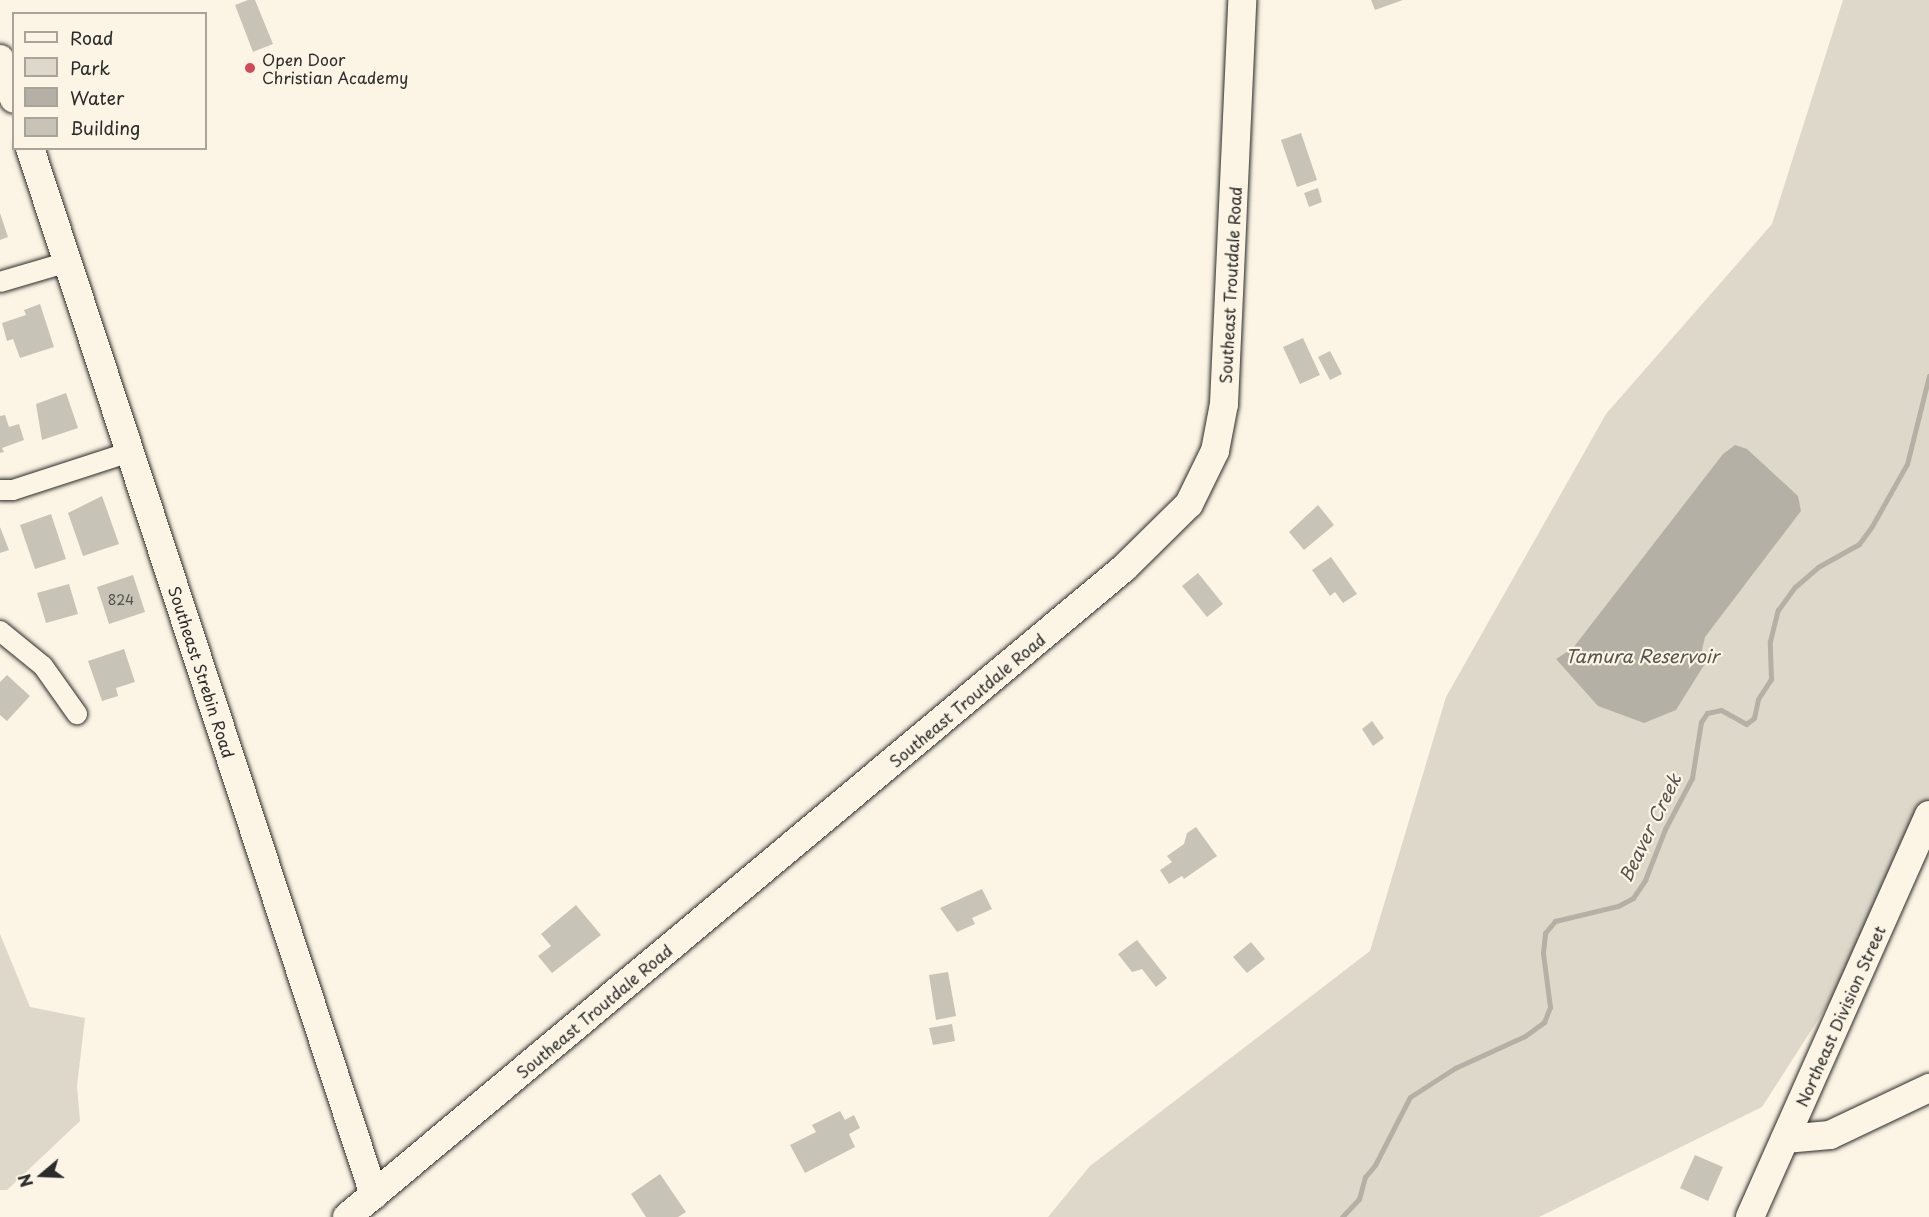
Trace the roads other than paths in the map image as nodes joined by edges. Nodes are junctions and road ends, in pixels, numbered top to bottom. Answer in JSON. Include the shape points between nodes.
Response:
{"nodes":[{"id":1,"x":1242,"y":0,"type":"edge"},
{"id":2,"x":0,"y":58,"type":"edge"},
{"id":3,"x":12,"y":93,"type":"edge"},
{"id":4,"x":31,"y":150,"type":"edge"},
{"id":5,"x":68,"y":262,"type":"junction"},
{"id":6,"x":0,"y":282,"type":"edge"},
{"id":7,"x":130,"y":452,"type":"junction"},
{"id":8,"x":0,"y":490,"type":"edge"},
{"id":9,"x":0,"y":632,"type":"edge"},
{"id":10,"x":77,"y":714,"type":"dead end"},
{"id":11,"x":1929,"y":815,"type":"edge"},
{"id":12,"x":1929,"y":1088,"type":"edge"},
{"id":13,"x":1785,"y":1139,"type":"junction"},
{"id":14,"x":374,"y":1195,"type":"junction"},
{"id":15,"x":347,"y":1217,"type":"edge"},
{"id":16,"x":1750,"y":1217,"type":"edge"}],
"edges":[{"from":1,"to":14,"type":"street","name":"Southeast Troutdale Road","via":[[1224,404],[1215,451],[1189,504],[1125,568]]},
{"from":2,"to":3,"type":"street"},
{"from":4,"to":5,"type":"street","name":"Southeast Strebin Road"},
{"from":5,"to":6,"type":"street"},
{"from":5,"to":7,"type":"street","name":"Southeast Strebin Road"},
{"from":7,"to":8,"type":"street","via":[[13,490]]},
{"from":7,"to":14,"type":"street","name":"Southeast Strebin Road"},
{"from":9,"to":10,"type":"street","via":[[43,666]]},
{"from":11,"to":13,"type":"street","name":"Northeast Division Street"},
{"from":12,"to":13,"type":"street","via":[[1830,1135]]},
{"from":13,"to":16,"type":"street","name":"Northeast Division Street"},
{"from":14,"to":15,"type":"street","name":"Southeast Troutdale Road"}]}
